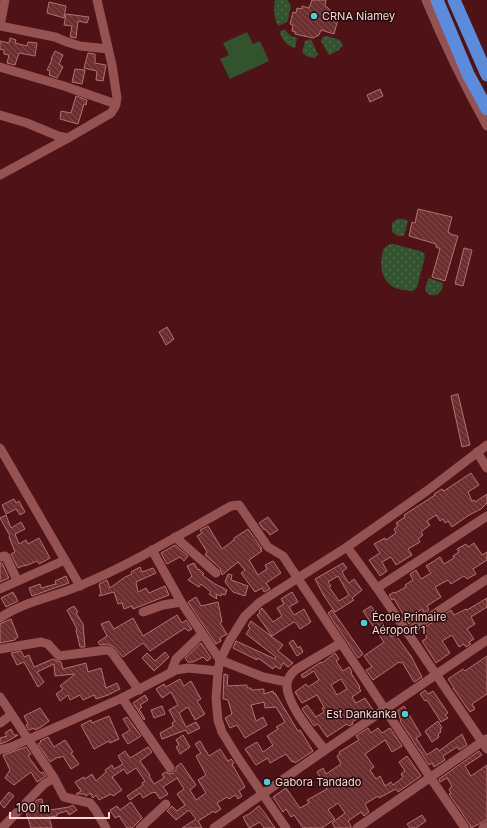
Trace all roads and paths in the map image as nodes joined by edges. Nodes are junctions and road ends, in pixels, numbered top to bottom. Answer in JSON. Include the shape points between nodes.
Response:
{"nodes":[{"id":1,"x":5,"y":0,"type":"edge"},
{"id":2,"x":97,"y":0,"type":"edge"},
{"id":3,"x":426,"y":0,"type":"edge"},
{"id":4,"x":437,"y":0,"type":"edge"},
{"id":5,"x":454,"y":0,"type":"edge"},
{"id":6,"x":0,"y":26,"type":"edge"},
{"id":7,"x":108,"y":49,"type":"junction"},
{"id":8,"x":0,"y":67,"type":"edge"},
{"id":9,"x":487,"y":75,"type":"edge"},
{"id":10,"x":116,"y":104,"type":"junction"},
{"id":11,"x":487,"y":109,"type":"edge"},
{"id":12,"x":0,"y":115,"type":"edge"},
{"id":13,"x":487,"y":126,"type":"edge"},
{"id":14,"x":68,"y":138,"type":"junction"},
{"id":15,"x":0,"y":175,"type":"edge"},
{"id":16,"x":487,"y":445,"type":"edge"},
{"id":17,"x":1,"y":451,"type":"edge"},
{"id":18,"x":476,"y":452,"type":"junction"},
{"id":19,"x":487,"y":468,"type":"edge"},
{"id":20,"x":487,"y":516,"type":"edge"},
{"id":21,"x":175,"y":537,"type":"junction"},
{"id":22,"x":347,"y":547,"type":"junction"},
{"id":23,"x":152,"y":550,"type":"junction"},
{"id":24,"x":0,"y":557,"type":"edge"},
{"id":25,"x":65,"y":560,"type":"junction"},
{"id":26,"x":216,"y":573,"type":"dead end"},
{"id":27,"x":299,"y":578,"type":"junction"},
{"id":28,"x":487,"y":579,"type":"edge"},
{"id":29,"x":17,"y":580,"type":"junction"},
{"id":30,"x":80,"y":586,"type":"junction"},
{"id":31,"x":377,"y":588,"type":"junction"},
{"id":32,"x":0,"y":589,"type":"edge"},
{"id":33,"x":181,"y":602,"type":"junction"},
{"id":34,"x":143,"y":612,"type":"dead end"},
{"id":35,"x":0,"y":618,"type":"edge"},
{"id":36,"x":407,"y":632,"type":"junction"},
{"id":37,"x":202,"y":634,"type":"junction"},
{"id":38,"x":487,"y":640,"type":"edge"},
{"id":39,"x":341,"y":643,"type":"junction"},
{"id":40,"x":0,"y":650,"type":"edge"},
{"id":41,"x":220,"y":660,"type":"junction"},
{"id":42,"x":218,"y":671,"type":"junction"},
{"id":43,"x":171,"y":672,"type":"junction"},
{"id":44,"x":436,"y":674,"type":"junction"},
{"id":45,"x":287,"y":682,"type":"junction"},
{"id":46,"x":139,"y":690,"type":"junction"},
{"id":47,"x":0,"y":697,"type":"edge"},
{"id":48,"x":122,"y":698,"type":"junction"},
{"id":49,"x":385,"y":709,"type":"junction"},
{"id":50,"x":11,"y":715,"type":"junction"},
{"id":51,"x":0,"y":723,"type":"edge"},
{"id":52,"x":27,"y":739,"type":"junction"},
{"id":53,"x":485,"y":743,"type":"edge"},
{"id":54,"x":0,"y":750,"type":"edge"},
{"id":55,"x":325,"y":750,"type":"junction"},
{"id":56,"x":170,"y":768,"type":"dead end"},
{"id":57,"x":430,"y":777,"type":"junction"},
{"id":58,"x":54,"y":778,"type":"junction"},
{"id":59,"x":262,"y":795,"type":"junction"},
{"id":60,"x":166,"y":804,"type":"dead end"},
{"id":61,"x":487,"y":826,"type":"edge"},
{"id":62,"x":2,"y":828,"type":"edge"},
{"id":63,"x":106,"y":828,"type":"edge"},
{"id":64,"x":140,"y":828,"type":"edge"},
{"id":65,"x":214,"y":828,"type":"edge"},
{"id":66,"x":286,"y":828,"type":"edge"},
{"id":67,"x":357,"y":828,"type":"edge"},
{"id":68,"x":465,"y":828,"type":"edge"},
{"id":69,"x":483,"y":828,"type":"edge"}],
"edges":[{"from":1,"to":6,"type":"street"},
{"from":2,"to":7,"type":"street"},
{"from":3,"to":13,"type":"street","via":[[467,91]]},
{"from":4,"to":11,"type":"highway","via":[[468,74]]},
{"from":5,"to":9,"type":"highway"},
{"from":6,"to":7,"type":"street","via":[[55,37],[80,46]]},
{"from":7,"to":10,"type":"street"},
{"from":8,"to":10,"type":"street"},
{"from":10,"to":14,"type":"street","via":[[111,113]]},
{"from":12,"to":14,"type":"street"},
{"from":14,"to":15,"type":"street"},
{"from":16,"to":18,"type":"street"},
{"from":17,"to":25,"type":"street"},
{"from":18,"to":19,"type":"street"},
{"from":18,"to":22,"type":"street","via":[[428,490]]},
{"from":20,"to":31,"type":"street"},
{"from":21,"to":23,"type":"street"},
{"from":21,"to":26,"type":"street"},
{"from":21,"to":27,"type":"street","via":[[233,505],[239,505],[268,547],[283,556]]},
{"from":22,"to":27,"type":"street"},
{"from":22,"to":31,"type":"street"},
{"from":23,"to":30,"type":"street"},
{"from":23,"to":33,"type":"street"},
{"from":24,"to":29,"type":"street","via":[[6,557]]},
{"from":25,"to":29,"type":"street"},
{"from":25,"to":30,"type":"street"},
{"from":27,"to":39,"type":"street"},
{"from":27,"to":41,"type":"street","via":[[260,602],[246,616]]},
{"from":28,"to":36,"type":"street"},
{"from":29,"to":32,"type":"street"},
{"from":30,"to":35,"type":"street","via":[[22,606]]},
{"from":31,"to":36,"type":"street"},
{"from":33,"to":34,"type":"street"},
{"from":33,"to":37,"type":"street"},
{"from":36,"to":44,"type":"street"},
{"from":37,"to":41,"type":"street"},
{"from":37,"to":43,"type":"street","via":[[176,659]]},
{"from":38,"to":44,"type":"street"},
{"from":39,"to":45,"type":"street","via":[[295,670]]},
{"from":39,"to":49,"type":"street"},
{"from":40,"to":46,"type":"street","via":[[41,642],[48,644],[59,656],[106,650],[113,654]]},
{"from":41,"to":42,"type":"street"},
{"from":41,"to":45,"type":"street","via":[[263,678]]},
{"from":42,"to":43,"type":"street","via":[[188,668]]},
{"from":42,"to":59,"type":"street","via":[[216,703],[222,732]]},
{"from":43,"to":46,"type":"street"},
{"from":44,"to":49,"type":"street"},
{"from":44,"to":53,"type":"street"},
{"from":45,"to":55,"type":"street","via":[[291,704]]},
{"from":46,"to":48,"type":"street"},
{"from":47,"to":50,"type":"street"},
{"from":48,"to":52,"type":"street"},
{"from":48,"to":56,"type":"street"},
{"from":49,"to":55,"type":"street"},
{"from":49,"to":57,"type":"street"},
{"from":50,"to":51,"type":"street"},
{"from":50,"to":52,"type":"street"},
{"from":52,"to":54,"type":"street"},
{"from":52,"to":58,"type":"street"},
{"from":53,"to":57,"type":"street"},
{"from":55,"to":59,"type":"street"},
{"from":57,"to":67,"type":"street"},
{"from":57,"to":68,"type":"street"},
{"from":58,"to":62,"type":"street","via":[[44,784]]},
{"from":58,"to":63,"type":"street","via":[[64,797],[92,805]]},
{"from":59,"to":65,"type":"street"},
{"from":59,"to":66,"type":"street"},
{"from":60,"to":64,"type":"street"},
{"from":61,"to":69,"type":"street"}]}
